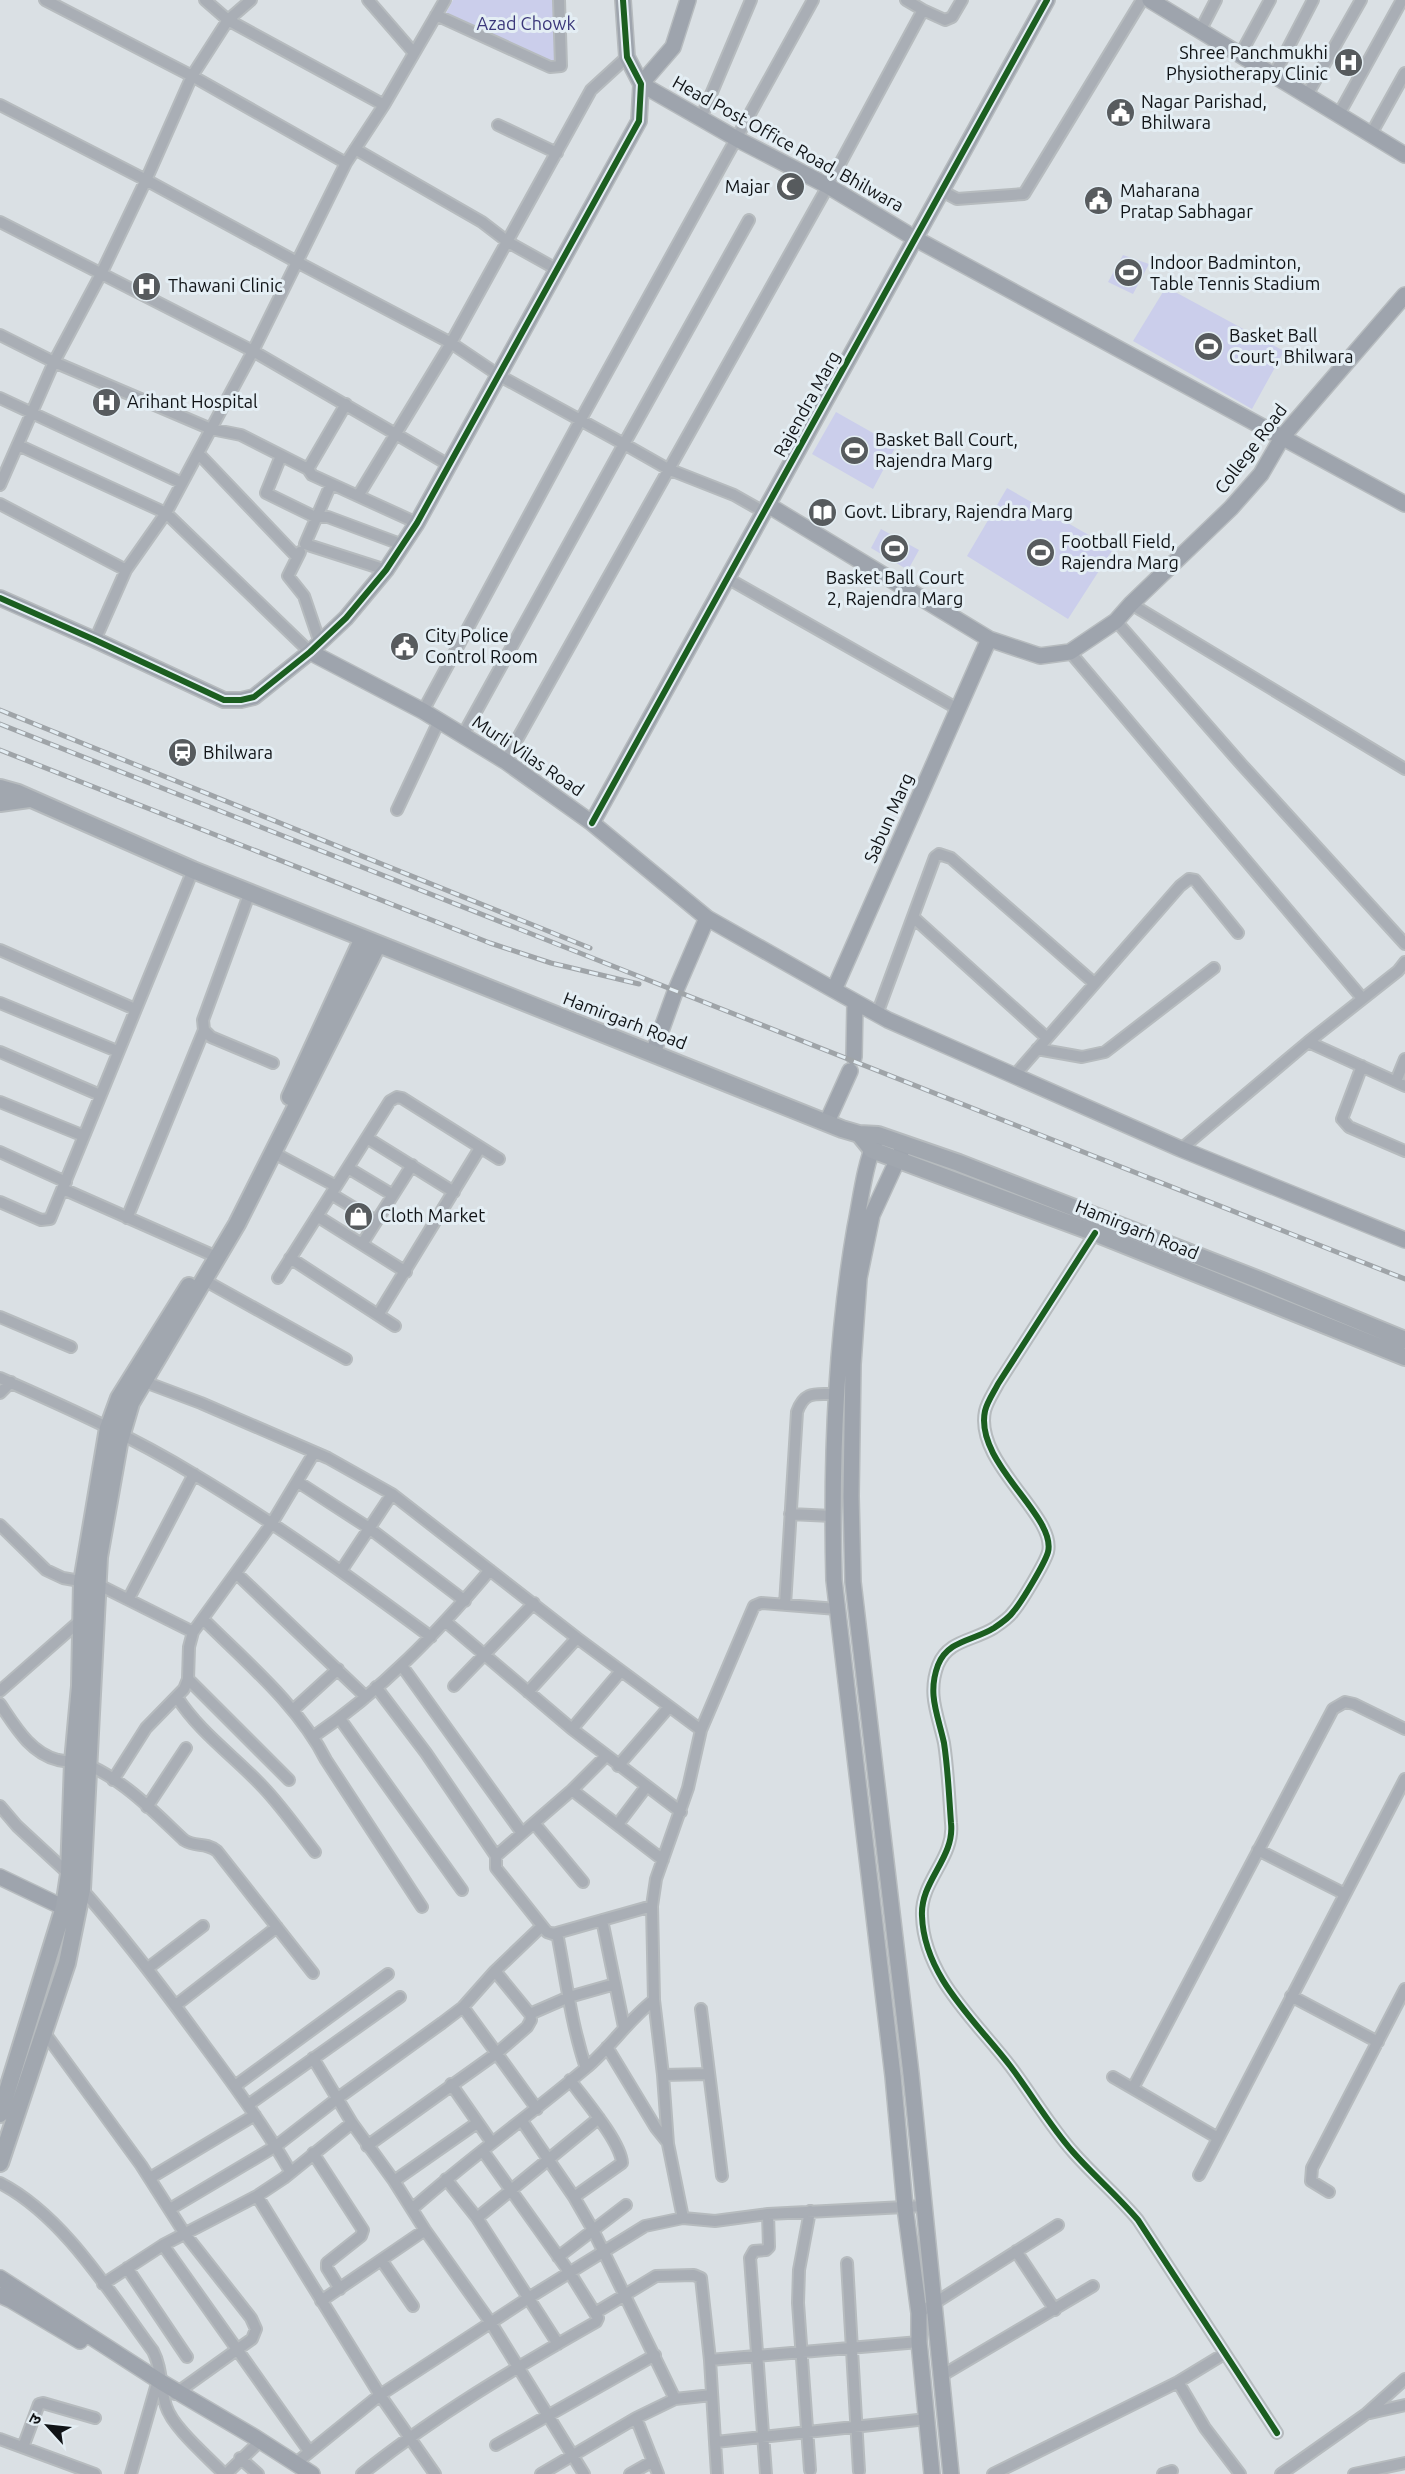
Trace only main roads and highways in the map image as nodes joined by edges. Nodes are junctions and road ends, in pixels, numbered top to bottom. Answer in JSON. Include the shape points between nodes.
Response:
{"nodes":[{"id":1,"x":1,"y":794,"type":"edge"},
{"id":2,"x":371,"y":941,"type":"junction"},
{"id":3,"x":902,"y":1152,"type":"junction"},
{"id":4,"x":1405,"y":1340,"type":"edge"},
{"id":5,"x":1405,"y":1357,"type":"edge"},
{"id":6,"x":115,"y":1431,"type":"junction"},
{"id":7,"x":89,"y":1583,"type":"junction"},
{"id":8,"x":81,"y":1764,"type":"junction"},
{"id":9,"x":70,"y":1910,"type":"junction"},
{"id":10,"x":0,"y":2114,"type":"edge"},
{"id":11,"x":0,"y":2163,"type":"edge"}],
"edges":[{"from":1,"to":2,"type":"main road","name":"Hamirgarh Road","via":[[29,799]]},
{"from":2,"to":3,"type":"main road","name":"Hamirgarh Road"},
{"from":2,"to":6,"type":"main road","via":[[274,1153],[237,1224]]},
{"from":2,"to":6,"type":"main road","via":[[231,1222],[124,1389]]},
{"from":3,"to":4,"type":"main road","name":"Hamirgarh Road","via":[[1100,1217]]},
{"from":3,"to":5,"type":"main road","name":"Hamirgarh Road"},
{"from":6,"to":7,"type":"main road","via":[[99,1557]]},
{"from":7,"to":8,"type":"main road","via":[[81,1619]]},
{"from":7,"to":8,"type":"main road","via":[[96,1607]]},
{"from":8,"to":9,"type":"main road","via":[[69,1874]]},
{"from":8,"to":9,"type":"main road","via":[[82,1889]]},
{"from":9,"to":10,"type":"main road"},
{"from":9,"to":11,"type":"main road","via":[[67,1962]]}]}
